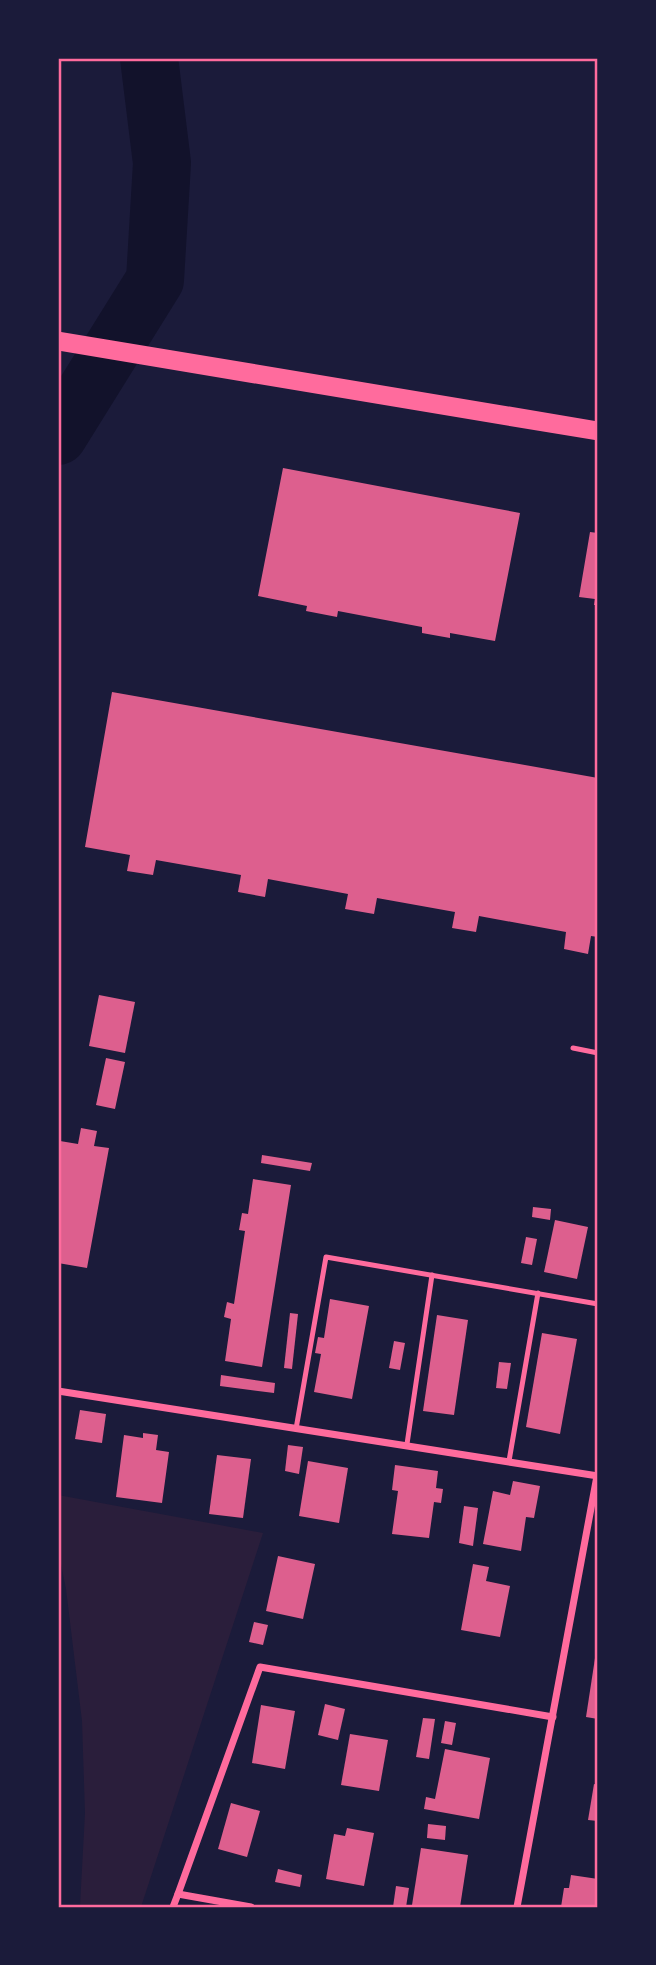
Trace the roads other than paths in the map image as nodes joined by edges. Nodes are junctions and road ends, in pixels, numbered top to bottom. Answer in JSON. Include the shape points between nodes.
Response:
{"nodes":[{"id":1,"x":58,"y":341,"type":"edge"},
{"id":2,"x":598,"y":431,"type":"edge"},
{"id":3,"x":573,"y":1048,"type":"dead end"},
{"id":4,"x":598,"y":1053,"type":"edge"},
{"id":5,"x":432,"y":1275,"type":"junction"},
{"id":6,"x":538,"y":1293,"type":"junction"},
{"id":7,"x":598,"y":1304,"type":"edge"},
{"id":8,"x":58,"y":1391,"type":"edge"},
{"id":9,"x":296,"y":1431,"type":"junction"},
{"id":10,"x":407,"y":1444,"type":"junction"},
{"id":11,"x":509,"y":1461,"type":"junction"},
{"id":12,"x":597,"y":1476,"type":"edge"},
{"id":13,"x":552,"y":1717,"type":"junction"},
{"id":14,"x":178,"y":1894,"type":"junction"},
{"id":15,"x":173,"y":1907,"type":"edge"},
{"id":16,"x":251,"y":1907,"type":"edge"},
{"id":17,"x":517,"y":1907,"type":"edge"}],
"edges":[{"from":1,"to":2,"type":"highway"},
{"from":3,"to":4,"type":"lane"},
{"from":5,"to":6,"type":"lane"},
{"from":5,"to":9,"type":"lane","via":[[326,1257]]},
{"from":5,"to":10,"type":"lane"},
{"from":6,"to":7,"type":"lane"},
{"from":6,"to":11,"type":"lane"},
{"from":8,"to":9,"type":"street"},
{"from":9,"to":10,"type":"street"},
{"from":10,"to":11,"type":"street"},
{"from":11,"to":12,"type":"street"},
{"from":12,"to":13,"type":"street"},
{"from":13,"to":14,"type":"street","via":[[260,1667]]},
{"from":13,"to":17,"type":"street"},
{"from":14,"to":15,"type":"street"},
{"from":14,"to":16,"type":"street"}]}
